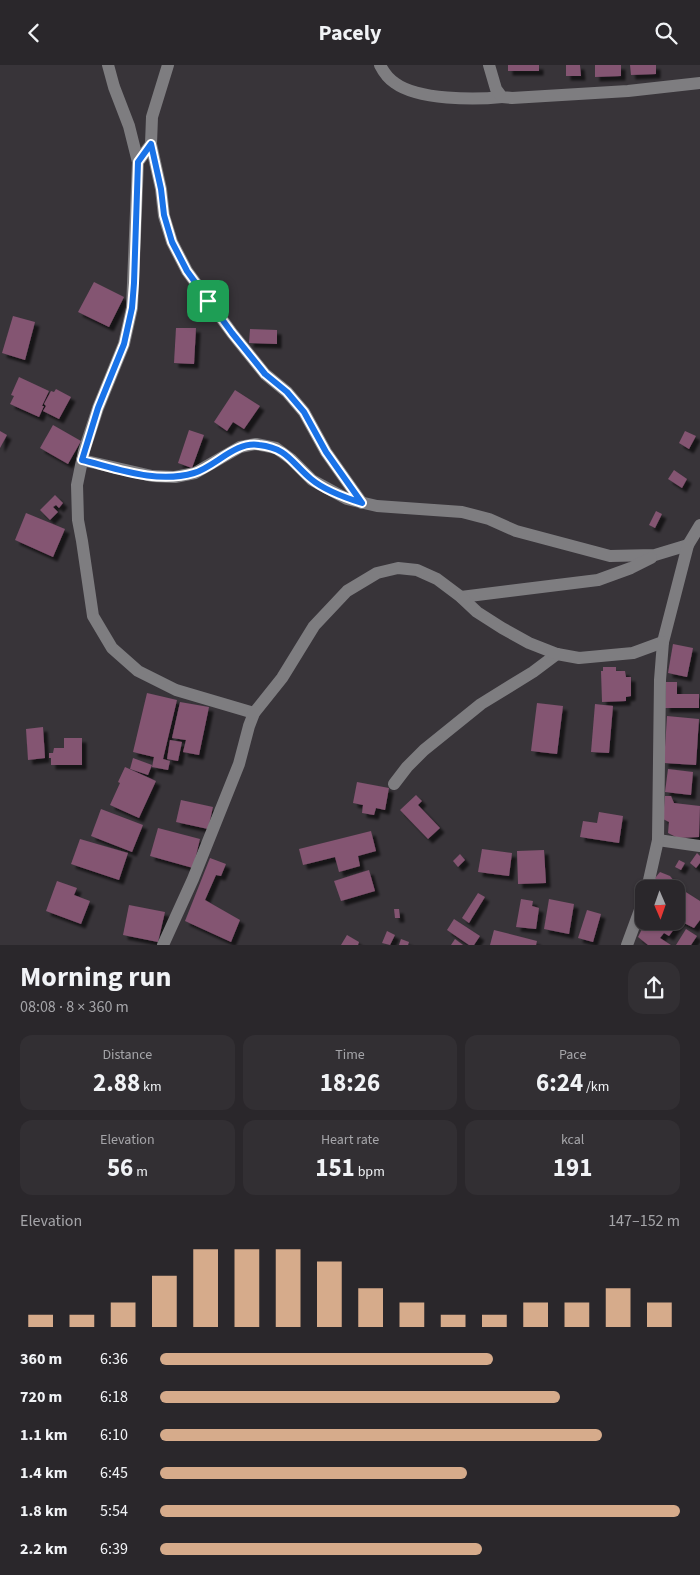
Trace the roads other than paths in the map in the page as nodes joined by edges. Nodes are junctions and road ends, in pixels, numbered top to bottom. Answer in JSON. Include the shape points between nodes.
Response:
{"nodes":[{"id":1,"x":108,"y":65,"type":"edge"},
{"id":2,"x":168,"y":65,"type":"edge"},
{"id":3,"x":180,"y":65,"type":"edge"},
{"id":4,"x":380,"y":65,"type":"edge"},
{"id":5,"x":489,"y":65,"type":"edge"},
{"id":6,"x":162,"y":82,"type":"junction"},
{"id":7,"x":700,"y":83,"type":"edge"},
{"id":8,"x":502,"y":97,"type":"junction"},
{"id":9,"x":151,"y":144,"type":"junction"},
{"id":10,"x":138,"y":162,"type":"junction"},
{"id":11,"x":82,"y":460,"type":"junction"},
{"id":12,"x":362,"y":503,"type":"junction"},
{"id":13,"x":700,"y":525,"type":"edge"},
{"id":14,"x":688,"y":545,"type":"junction"},
{"id":15,"x":655,"y":555,"type":"junction"},
{"id":16,"x":461,"y":597,"type":"junction"},
{"id":17,"x":663,"y":642,"type":"junction"},
{"id":18,"x":557,"y":654,"type":"junction"},
{"id":19,"x":254,"y":713,"type":"junction"},
{"id":20,"x":394,"y":784,"type":"dead end"},
{"id":21,"x":658,"y":840,"type":"junction"},
{"id":22,"x":700,"y":846,"type":"edge"},
{"id":23,"x":650,"y":880,"type":"edge"},
{"id":24,"x":635,"y":923,"type":"edge"},
{"id":25,"x":163,"y":945,"type":"edge"},
{"id":26,"x":627,"y":945,"type":"edge"}],
"edges":[{"from":1,"to":10,"type":"street"},
{"from":2,"to":6,"type":"street"},
{"from":3,"to":6,"type":"street"},
{"from":4,"to":8,"type":"street","via":[[394,83],[417,93],[484,99]]},
{"from":5,"to":8,"type":"street","via":[[496,89]]},
{"from":6,"to":9,"type":"street","via":[[152,117]]},
{"from":7,"to":8,"type":"street","via":[[628,91]]},
{"from":9,"to":10,"type":"street"},
{"from":9,"to":12,"type":"street","via":[[164,215],[172,242],[187,271],[265,374],[304,412],[326,452]]},
{"from":10,"to":11,"type":"street","via":[[132,308],[124,344],[98,408]]},
{"from":11,"to":12,"type":"street","via":[[152,476],[175,477],[195,473],[240,447],[256,444],[276,447],[312,480]]},
{"from":11,"to":19,"type":"street","via":[[77,485],[78,520],[86,575],[93,616],[112,648],[138,671],[176,691]]},
{"from":12,"to":15,"type":"street","via":[[462,512],[516,531],[610,556]]},
{"from":13,"to":14,"type":"street"},
{"from":14,"to":15,"type":"street"},
{"from":14,"to":17,"type":"street"},
{"from":15,"to":16,"type":"street","via":[[598,580]]},
{"from":16,"to":18,"type":"street","via":[[502,628]]},
{"from":16,"to":19,"type":"street","via":[[437,579],[417,570],[398,568],[377,573],[347,591],[314,626],[282,678]]},
{"from":17,"to":18,"type":"street","via":[[633,653],[579,657]]},
{"from":17,"to":21,"type":"street"},
{"from":18,"to":20,"type":"street","via":[[481,704],[424,750]]},
{"from":19,"to":25,"type":"street","via":[[240,764]]},
{"from":21,"to":22,"type":"street"},
{"from":21,"to":23,"type":"street"},
{"from":24,"to":26,"type":"street"}]}
